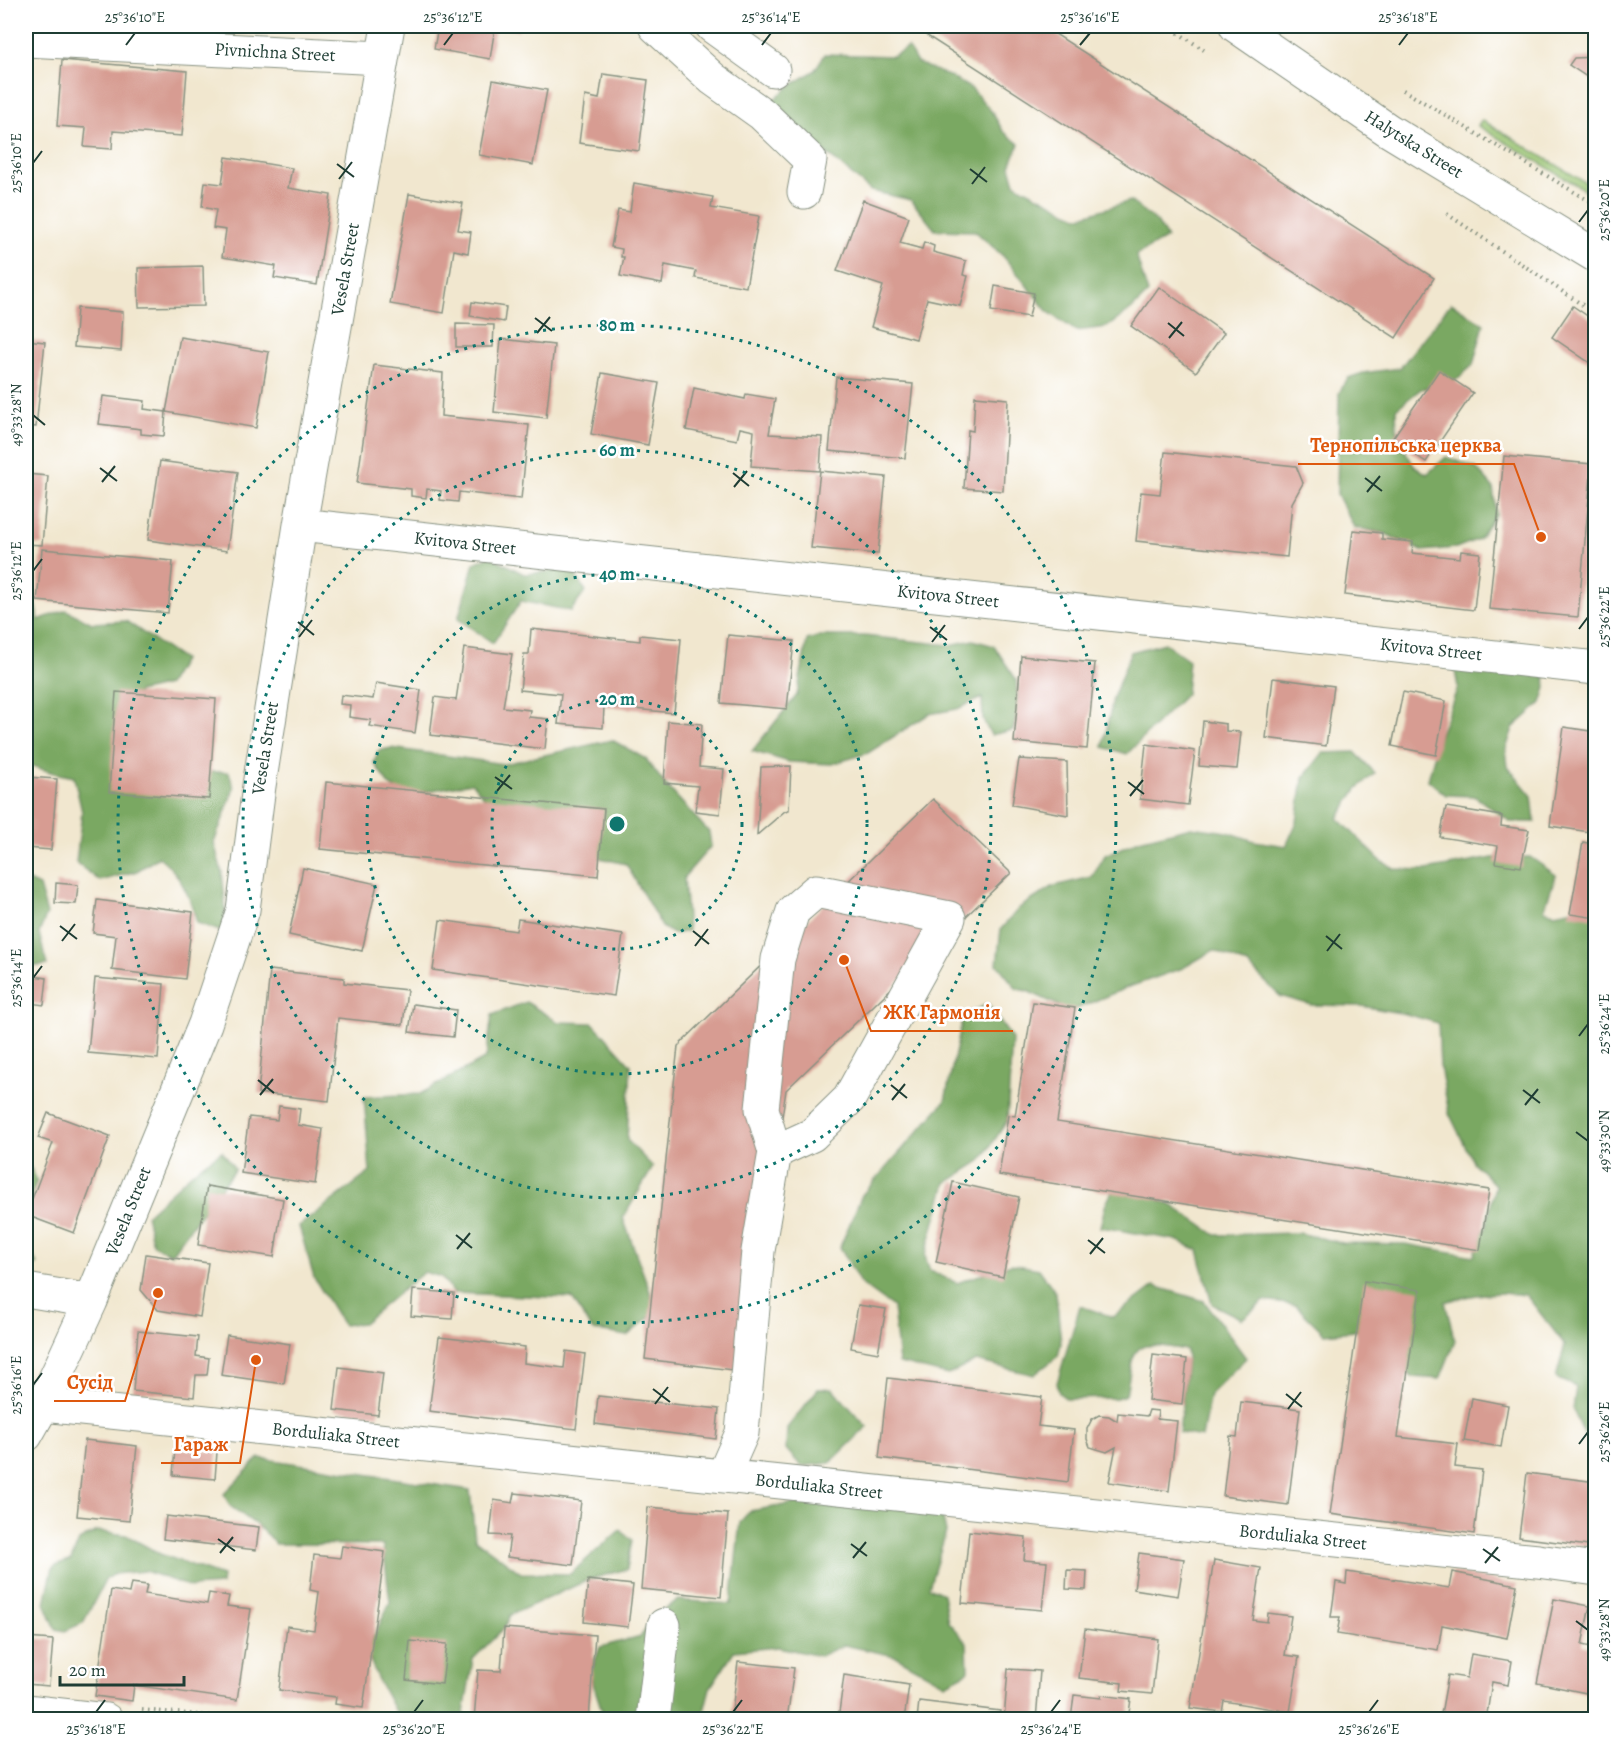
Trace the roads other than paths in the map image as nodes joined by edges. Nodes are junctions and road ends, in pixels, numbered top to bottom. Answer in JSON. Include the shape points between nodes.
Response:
{"nodes":[{"id":1,"x":388,"y":26,"type":"edge"},
{"id":2,"x":655,"y":26,"type":"edge"},
{"id":3,"x":712,"y":26,"type":"edge"},
{"id":4,"x":1236,"y":26,"type":"edge"},
{"id":5,"x":26,"y":40,"type":"edge"},
{"id":6,"x":381,"y":58,"type":"junction"},
{"id":7,"x":773,"y":70,"type":"dead end"},
{"id":8,"x":804,"y":192,"type":"dead end"},
{"id":9,"x":1596,"y":256,"type":"edge"},
{"id":10,"x":300,"y":525,"type":"junction"},
{"id":11,"x":1596,"y":668,"type":"edge"},
{"id":12,"x":775,"y":1152,"type":"junction"},
{"id":13,"x":26,"y":1290,"type":"edge"},
{"id":14,"x":91,"y":1301,"type":"junction"},
{"id":15,"x":43,"y":1405,"type":"junction"},
{"id":16,"x":26,"y":1435,"type":"edge"},
{"id":17,"x":723,"y":1476,"type":"junction"},
{"id":18,"x":1596,"y":1569,"type":"edge"},
{"id":19,"x":664,"y":1625,"type":"dead end"},
{"id":20,"x":26,"y":1711,"type":"edge"},
{"id":21,"x":120,"y":1714,"type":"edge"},
{"id":22,"x":653,"y":1719,"type":"edge"}],
"edges":[{"from":1,"to":6,"type":"street","name":"Vesela Street"},
{"from":2,"to":8,"type":"street","via":[[713,78],[762,114],[810,160]]},
{"from":3,"to":7,"type":"street"},
{"from":4,"to":9,"type":"street","name":"Halytska Street","via":[[1388,130]]},
{"from":5,"to":6,"type":"street","name":"Pivnichna Street"},
{"from":6,"to":10,"type":"street","name":"Vesela Street"},
{"from":10,"to":11,"type":"street","name":"Kvitova Street"},
{"from":10,"to":14,"type":"street","name":"Vesela Street","via":[[243,910],[205,1024]]},
{"from":12,"to":12,"type":"street","via":[[813,1135],[849,1099],[949,918],[816,891],[793,911],[778,959],[762,1109]]},
{"from":12,"to":17,"type":"street","via":[[758,1251],[742,1432]]},
{"from":13,"to":14,"type":"street"},
{"from":14,"to":15,"type":"street","name":"Vesela Street"},
{"from":15,"to":16,"type":"street","name":"Vesela Street"},
{"from":15,"to":17,"type":"street","name":"Borduliaka Street"},
{"from":17,"to":18,"type":"street","name":"Borduliaka Street"},
{"from":19,"to":22,"type":"street"},
{"from":20,"to":21,"type":"street"}]}
